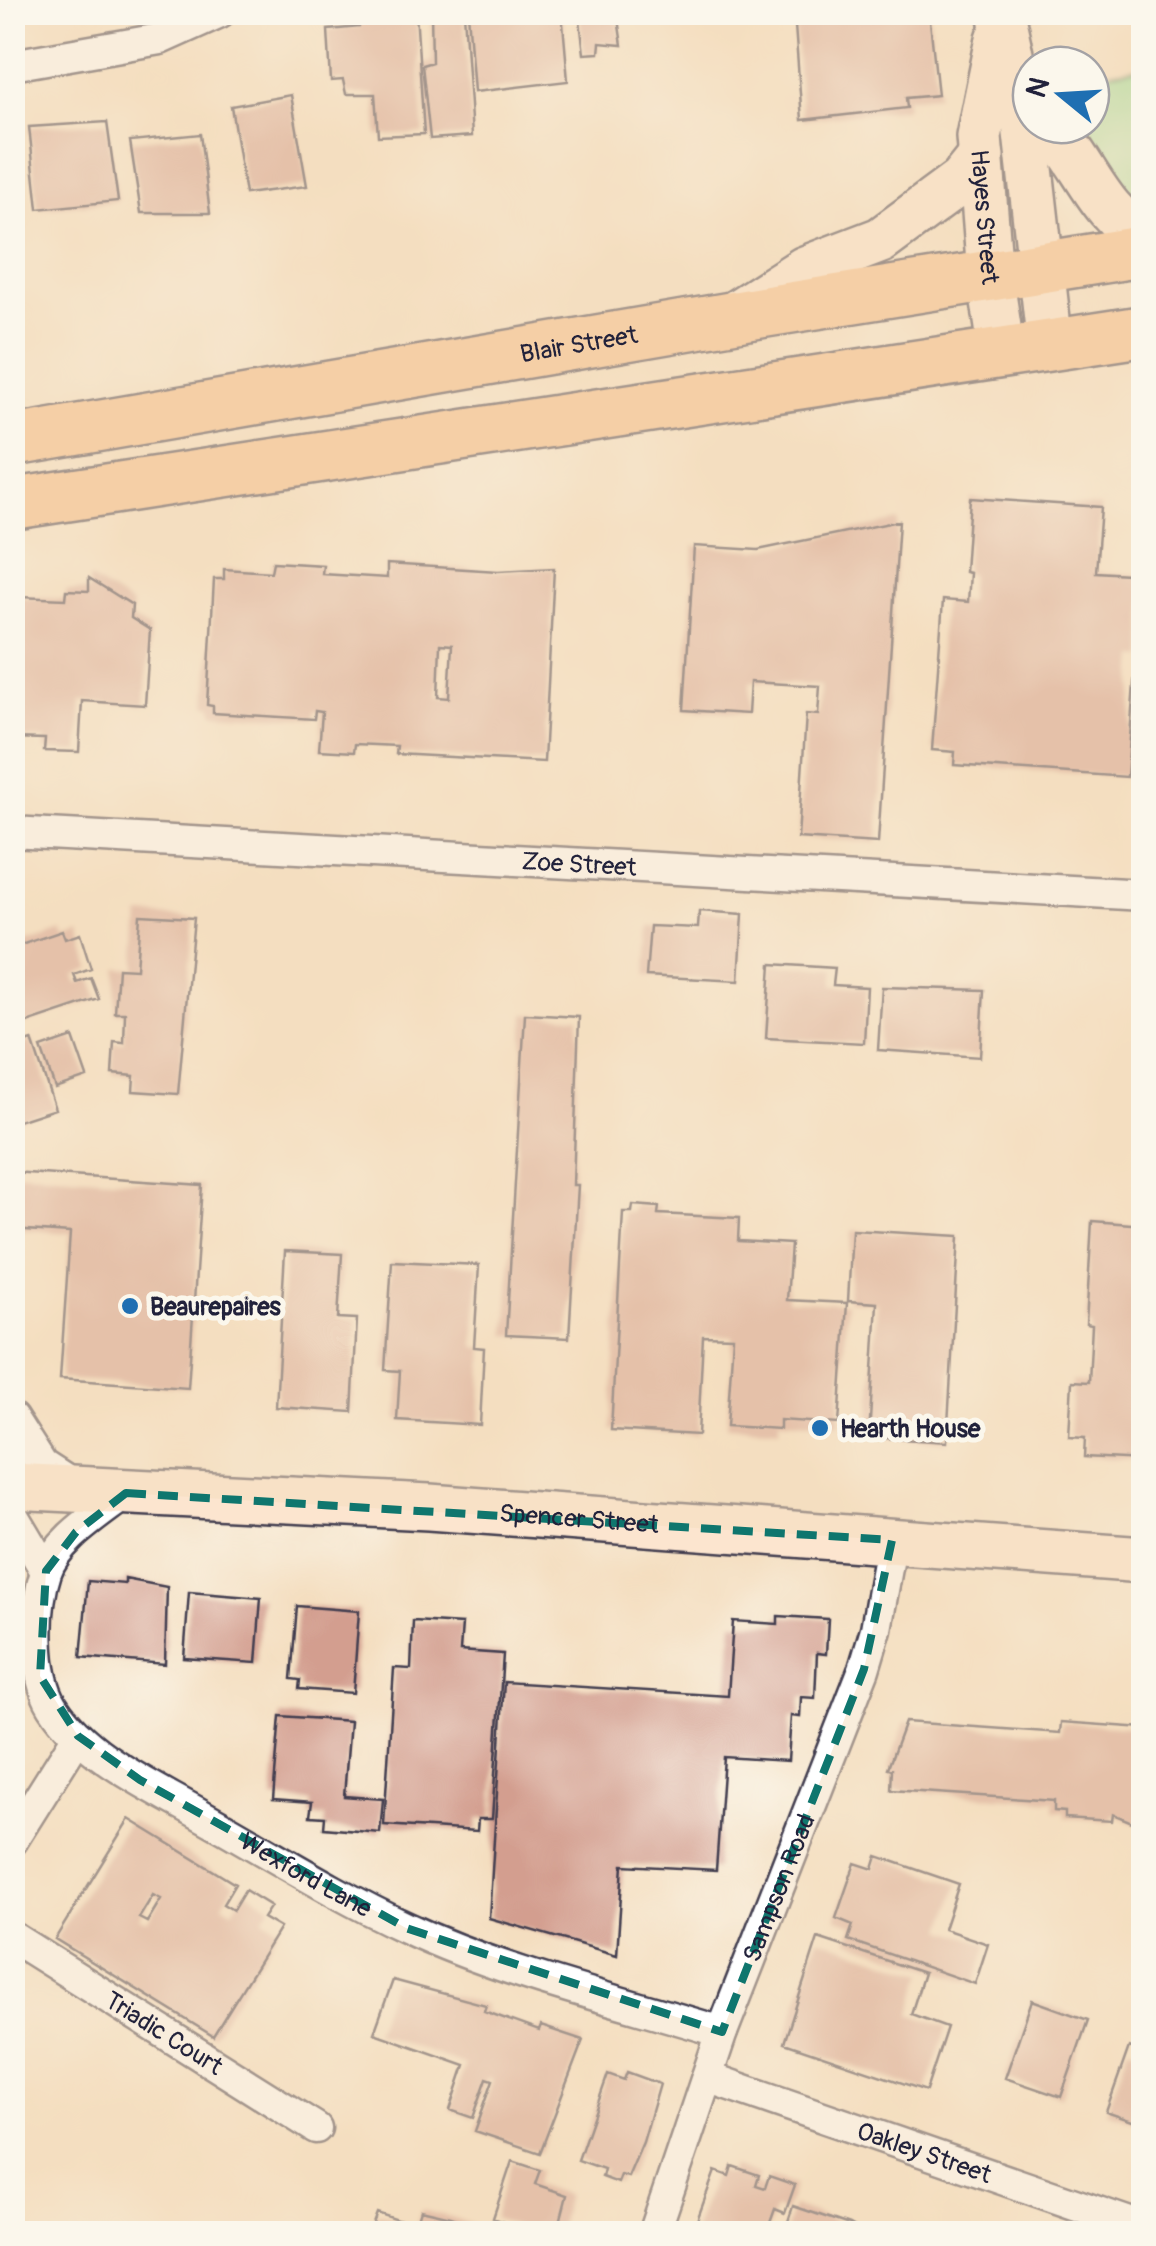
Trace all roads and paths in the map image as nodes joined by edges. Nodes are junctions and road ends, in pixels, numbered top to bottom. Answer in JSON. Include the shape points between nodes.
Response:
{"nodes":[{"id":1,"x":212,"y":14,"type":"edge"},
{"id":2,"x":1002,"y":17,"type":"edge"},
{"id":3,"x":1011,"y":45,"type":"edge"},
{"id":4,"x":12,"y":65,"type":"edge"},
{"id":5,"x":1034,"y":145,"type":"edge"},
{"id":6,"x":1068,"y":145,"type":"edge"},
{"id":7,"x":981,"y":156,"type":"junction"},
{"id":8,"x":1144,"y":236,"type":"edge"},
{"id":9,"x":1144,"y":251,"type":"edge"},
{"id":10,"x":1038,"y":268,"type":"junction"},
{"id":11,"x":990,"y":275,"type":"junction"},
{"id":12,"x":728,"y":318,"type":"junction"},
{"id":13,"x":1144,"y":330,"type":"edge"},
{"id":14,"x":1050,"y":346,"type":"junction"},
{"id":15,"x":1002,"y":354,"type":"junction"},
{"id":16,"x":12,"y":441,"type":"edge"},
{"id":17,"x":12,"y":504,"type":"edge"},
{"id":18,"x":12,"y":832,"type":"edge"},
{"id":19,"x":1144,"y":895,"type":"edge"},
{"id":20,"x":12,"y":1418,"type":"edge"},
{"id":21,"x":12,"y":1486,"type":"edge"},
{"id":22,"x":106,"y":1492,"type":"junction"},
{"id":23,"x":12,"y":1514,"type":"edge"},
{"id":24,"x":892,"y":1540,"type":"junction"},
{"id":25,"x":1144,"y":1560,"type":"edge"},
{"id":26,"x":46,"y":1571,"type":"junction"},
{"id":27,"x":78,"y":1736,"type":"junction"},
{"id":28,"x":12,"y":1842,"type":"edge"},
{"id":29,"x":12,"y":1937,"type":"edge"},
{"id":30,"x":722,"y":2032,"type":"junction"},
{"id":31,"x":707,"y":2077,"type":"junction"},
{"id":32,"x":316,"y":2128,"type":"dead end"},
{"id":33,"x":1144,"y":2228,"type":"edge"},
{"id":34,"x":654,"y":2234,"type":"edge"}],
"edges":[{"from":1,"to":4,"type":"street","via":[[160,39]]},
{"from":2,"to":3,"type":"street","name":"Hayes Street"},
{"from":2,"to":7,"type":"street","name":"Hayes Street"},
{"from":5,"to":10,"type":"street","name":"Hayes Street"},
{"from":6,"to":8,"type":"street","via":[[1113,216]]},
{"from":7,"to":11,"type":"street","name":"Hayes Street"},
{"from":7,"to":12,"type":"street","via":[[961,181],[881,240],[804,269]]},
{"from":9,"to":10,"type":"main road","name":"Blair Street"},
{"from":10,"to":11,"type":"main road","name":"Blair Street"},
{"from":10,"to":14,"type":"street","name":"Hayes Street"},
{"from":11,"to":12,"type":"main road","name":"Blair Street"},
{"from":11,"to":15,"type":"street","name":"Hayes Street"},
{"from":12,"to":16,"type":"main road","name":"Blair Street"},
{"from":13,"to":14,"type":"main road"},
{"from":14,"to":15,"type":"main road"},
{"from":15,"to":17,"type":"main road"},
{"from":18,"to":19,"type":"street","name":"Zoe Street"},
{"from":20,"to":22,"type":"street","via":[[42,1466]]},
{"from":21,"to":22,"type":"street","name":"Spencer Street"},
{"from":22,"to":24,"type":"street","name":"Spencer Street"},
{"from":22,"to":26,"type":"street"},
{"from":23,"to":26,"type":"street"},
{"from":24,"to":25,"type":"street","name":"Spencer Street"},
{"from":24,"to":30,"type":"street","name":"Sampson Road","via":[[864,1669]]},
{"from":26,"to":27,"type":"street","name":"Wexford Lane","via":[[40,1676],[52,1705]]},
{"from":27,"to":28,"type":"street"},
{"from":27,"to":30,"type":"street","name":"Wexford Lane","via":[[140,1780],[406,1928]]},
{"from":29,"to":32,"type":"street","name":"Triadic Court"},
{"from":30,"to":31,"type":"street","name":"Sampson Road"},
{"from":31,"to":33,"type":"street","name":"Oakley Street"},
{"from":31,"to":34,"type":"street","name":"Sampson Road"}]}
